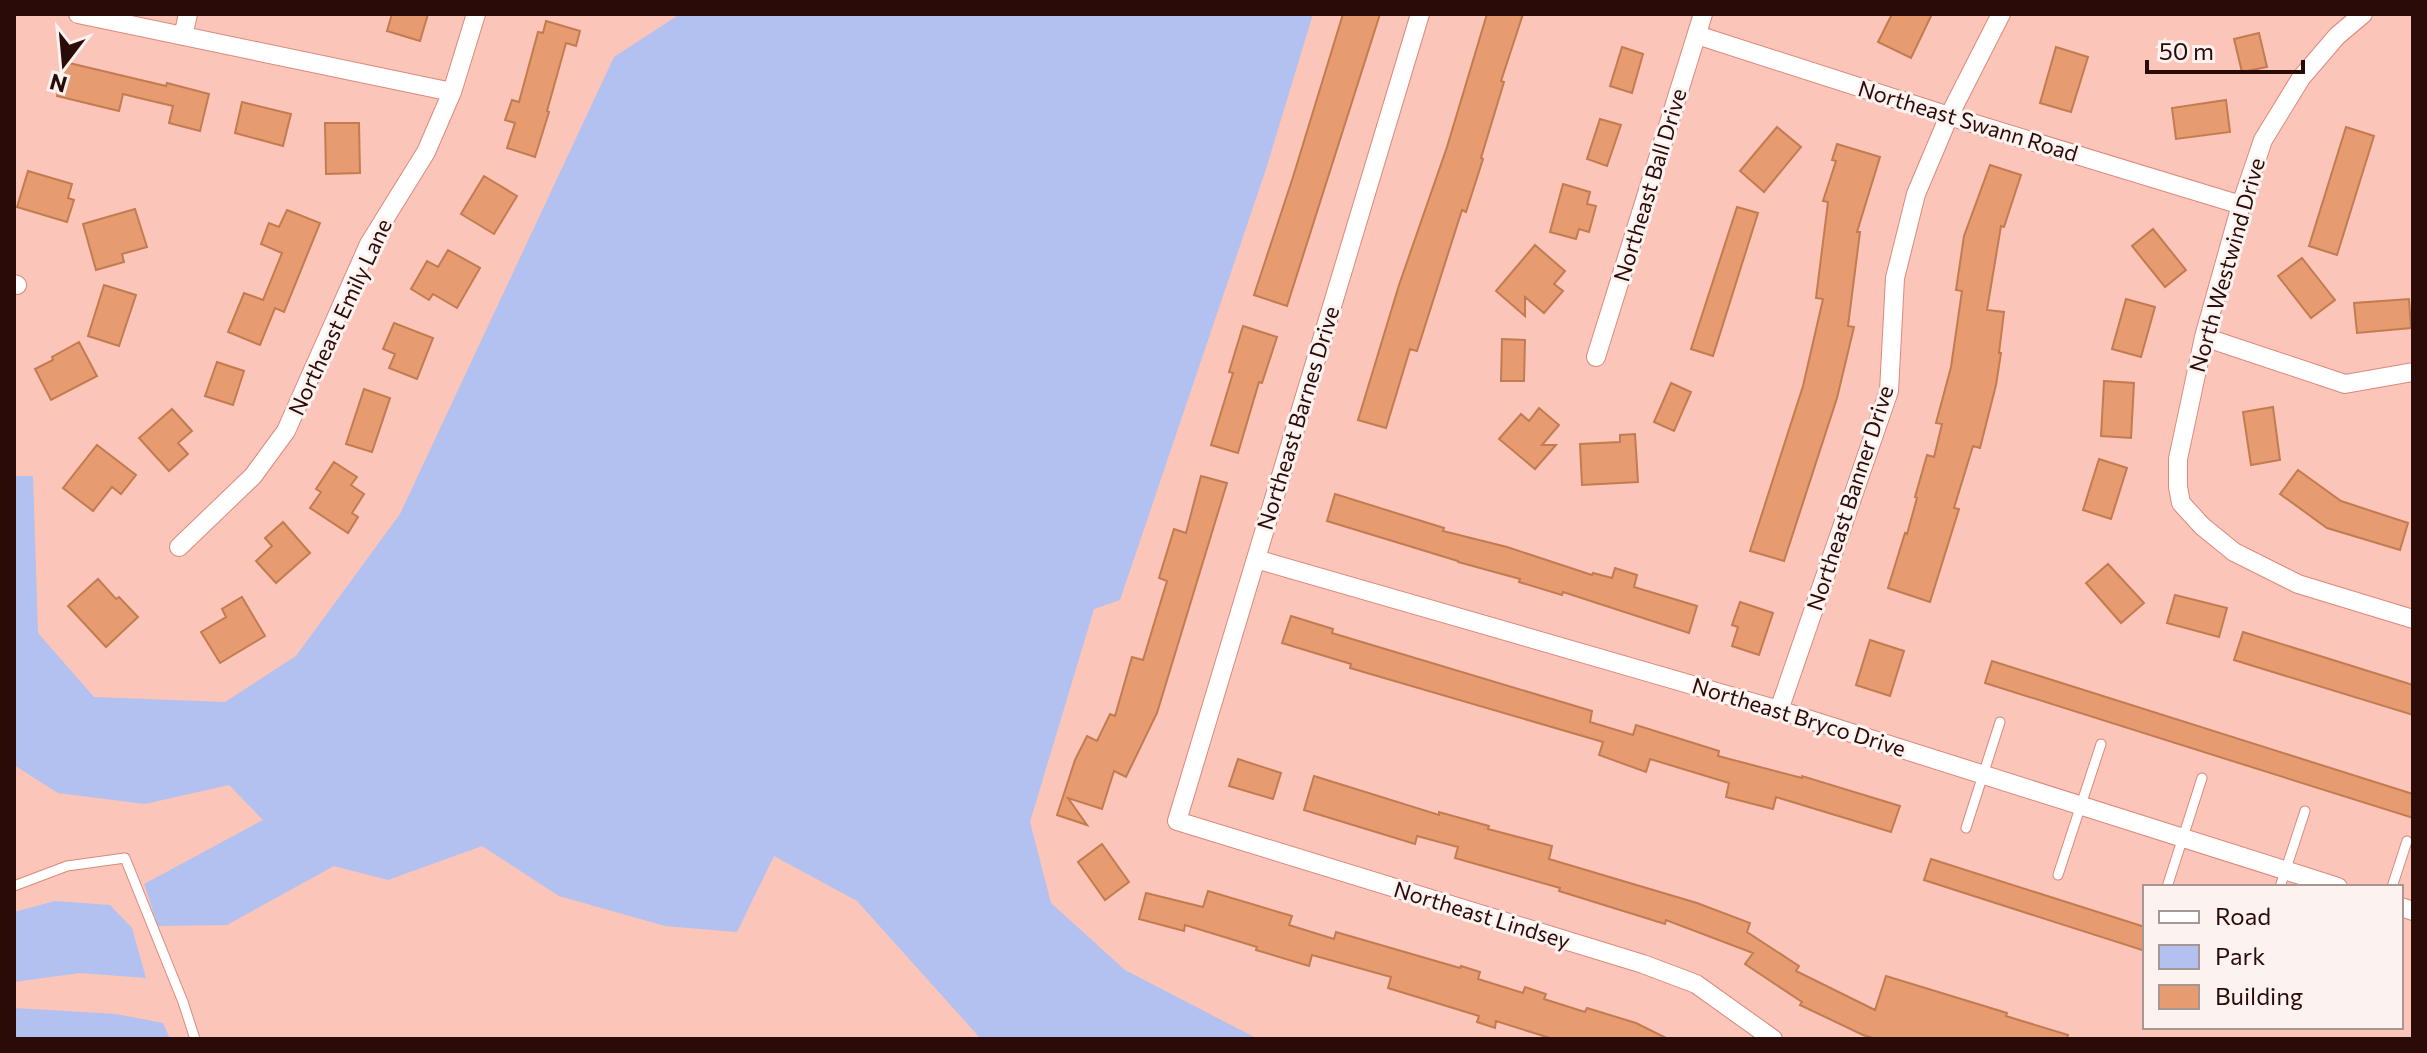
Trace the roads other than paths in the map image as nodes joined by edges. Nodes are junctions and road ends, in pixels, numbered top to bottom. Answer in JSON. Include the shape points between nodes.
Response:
{"nodes":[{"id":1,"x":78,"y":14,"type":"edge"},
{"id":2,"x":188,"y":14,"type":"edge"},
{"id":3,"x":476,"y":14,"type":"edge"},
{"id":4,"x":1420,"y":14,"type":"edge"},
{"id":5,"x":1703,"y":14,"type":"edge"},
{"id":6,"x":2001,"y":14,"type":"edge"},
{"id":7,"x":2363,"y":14,"type":"edge"},
{"id":8,"x":1697,"y":35,"type":"junction"},
{"id":9,"x":183,"y":36,"type":"junction"},
{"id":10,"x":452,"y":92,"type":"junction"},
{"id":11,"x":1949,"y":116,"type":"junction"},
{"id":12,"x":2241,"y":205,"type":"junction"},
{"id":13,"x":2204,"y":337,"type":"junction"},
{"id":14,"x":1596,"y":357,"type":"dead end"},
{"id":15,"x":2413,"y":372,"type":"edge"},
{"id":16,"x":179,"y":547,"type":"dead end"},
{"id":17,"x":1256,"y":559,"type":"junction"},
{"id":18,"x":2413,"y":619,"type":"edge"},
{"id":19,"x":1779,"y":710,"type":"junction"},
{"id":20,"x":2000,"y":722,"type":"dead end"},
{"id":21,"x":2101,"y":744,"type":"dead end"},
{"id":22,"x":1983,"y":775,"type":"junction"},
{"id":23,"x":2202,"y":778,"type":"dead end"},
{"id":24,"x":2081,"y":806,"type":"junction"},
{"id":25,"x":2305,"y":811,"type":"dead end"},
{"id":26,"x":1177,"y":821,"type":"joint"},
{"id":27,"x":1966,"y":828,"type":"dead end"},
{"id":28,"x":2183,"y":838,"type":"junction"},
{"id":29,"x":2407,"y":841,"type":"dead end"},
{"id":30,"x":2058,"y":875,"type":"dead end"},
{"id":31,"x":2282,"y":879,"type":"edge"},
{"id":32,"x":2168,"y":885,"type":"edge"},
{"id":33,"x":2324,"y":885,"type":"edge"},
{"id":34,"x":2393,"y":885,"type":"edge"},
{"id":35,"x":14,"y":886,"type":"edge"},
{"id":36,"x":195,"y":1039,"type":"edge"},
{"id":37,"x":1773,"y":1039,"type":"edge"}],
"edges":[{"from":1,"to":9,"type":"street"},
{"from":2,"to":9,"type":"street"},
{"from":3,"to":10,"type":"street","name":"Northeast Emily Lane"},
{"from":4,"to":17,"type":"street","name":"Northeast Barnes Drive"},
{"from":5,"to":8,"type":"street","name":"Northeast Ball Drive"},
{"from":6,"to":11,"type":"street","name":"Northeast Banner Drive"},
{"from":7,"to":12,"type":"street","name":"North Westwind Drive","via":[[2301,78],[2263,140]]},
{"from":8,"to":11,"type":"street","name":"Northeast Swann Road"},
{"from":8,"to":14,"type":"street","name":"Northeast Ball Drive"},
{"from":9,"to":10,"type":"street"},
{"from":10,"to":16,"type":"street","name":"Northeast Emily Lane","via":[[426,152],[369,244],[286,431],[253,476]]},
{"from":11,"to":12,"type":"street","name":"Northeast Swann Road"},
{"from":11,"to":19,"type":"street","name":"Northeast Banner Drive","via":[[1916,194],[1895,278],[1889,391]]},
{"from":12,"to":13,"type":"street","name":"North Westwind Drive"},
{"from":13,"to":15,"type":"street","via":[[2345,384]]},
{"from":13,"to":18,"type":"street","name":"North Westwind Drive","via":[[2178,459],[2181,503],[2234,552],[2298,584]]},
{"from":17,"to":19,"type":"street","name":"Northeast Bryco Drive"},
{"from":17,"to":26,"type":"street","name":"Northeast Barnes Drive"},
{"from":19,"to":22,"type":"street","name":"Northeast Bryco Drive"},
{"from":20,"to":22,"type":"lane"},
{"from":21,"to":24,"type":"lane"},
{"from":22,"to":24,"type":"street","name":"Northeast Bryco Drive"},
{"from":22,"to":27,"type":"lane"},
{"from":23,"to":28,"type":"lane"},
{"from":24,"to":28,"type":"street","name":"Northeast Bryco Drive"},
{"from":24,"to":30,"type":"lane"},
{"from":25,"to":31,"type":"lane"},
{"from":26,"to":37,"type":"street","name":"Northeast Lindsey","via":[[1643,964],[1696,984]]},
{"from":28,"to":31,"type":"street","name":"Northeast Bryco Drive"},
{"from":28,"to":32,"type":"lane"},
{"from":29,"to":34,"type":"lane"},
{"from":31,"to":33,"type":"street","name":"Northeast Bryco Drive"},
{"from":35,"to":36,"type":"lane","via":[[67,866],[125,858]]}]}
